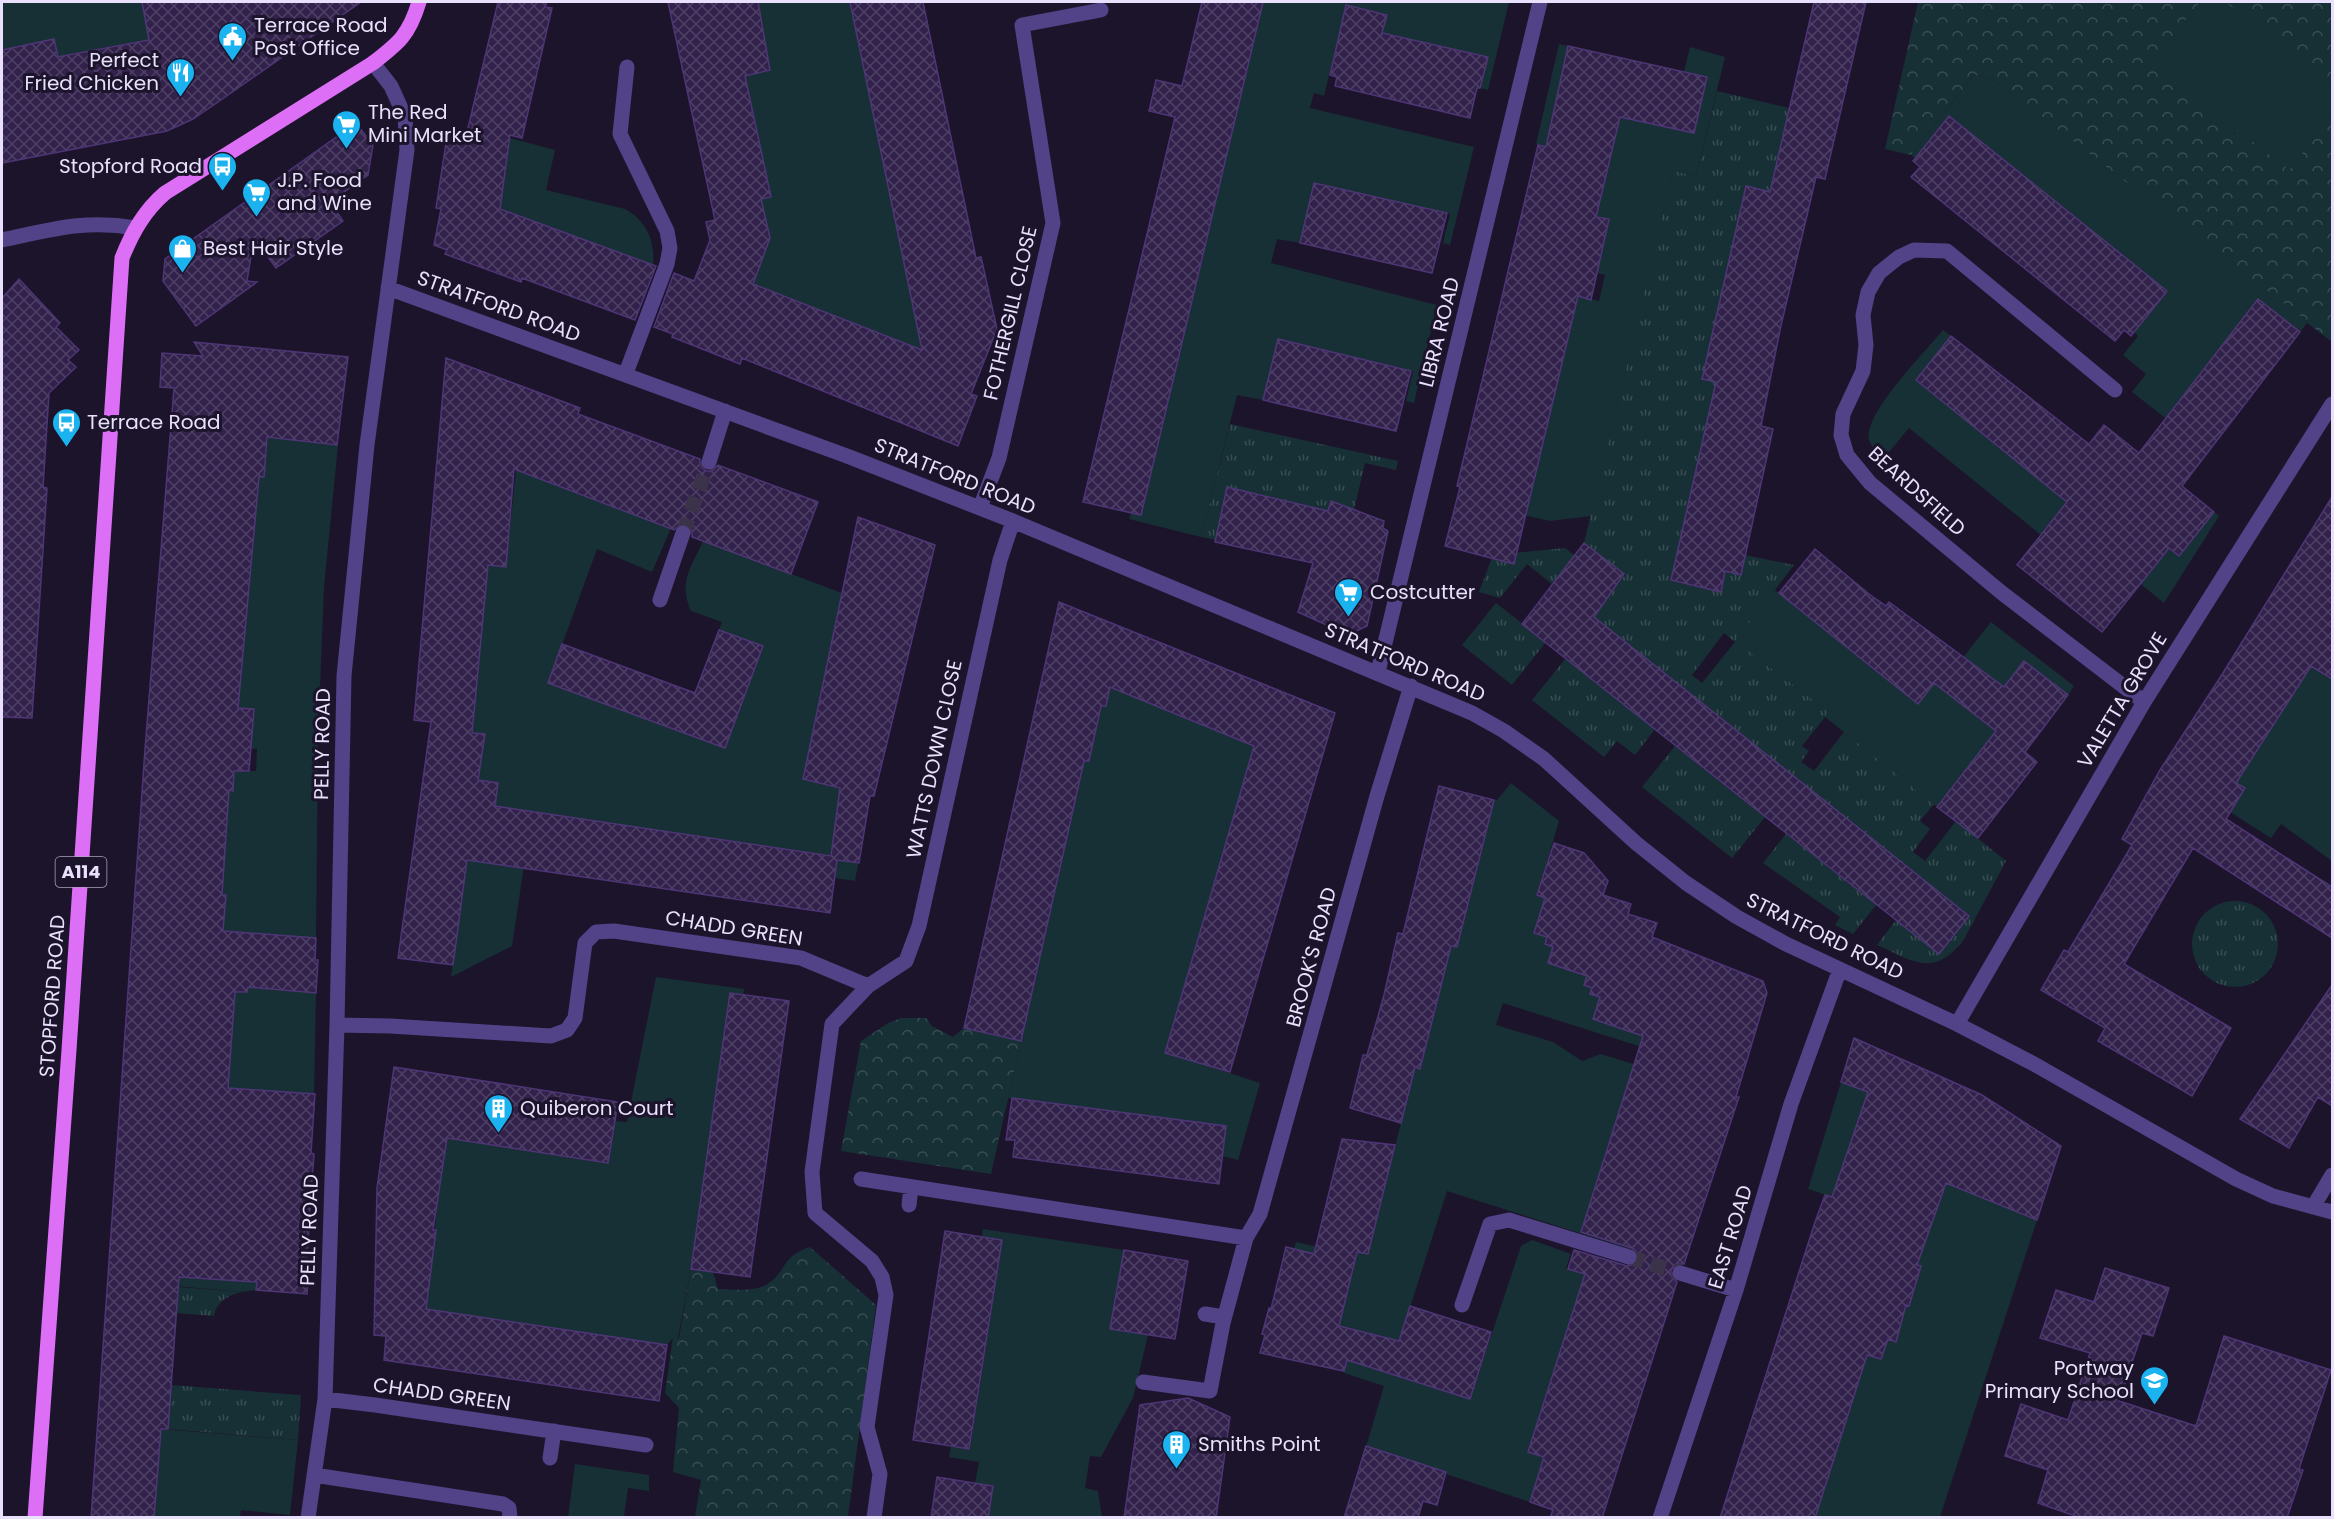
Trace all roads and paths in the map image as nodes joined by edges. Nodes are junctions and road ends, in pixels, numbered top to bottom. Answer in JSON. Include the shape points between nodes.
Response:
{"nodes":[{"id":1,"x":418,"y":2,"type":"edge"},
{"id":2,"x":1540,"y":2,"type":"edge"},
{"id":3,"x":1101,"y":10,"type":"dead end"},
{"id":4,"x":373,"y":63,"type":"junction"},
{"id":5,"x":627,"y":67,"type":"dead end"},
{"id":6,"x":135,"y":228,"type":"junction"},
{"id":7,"x":2,"y":240,"type":"edge"},
{"id":8,"x":388,"y":288,"type":"junction"},
{"id":9,"x":626,"y":373,"type":"junction"},
{"id":10,"x":2115,"y":390,"type":"dead end"},
{"id":11,"x":2332,"y":404,"type":"edge"},
{"id":12,"x":725,"y":411,"type":"junction"},
{"id":13,"x":708,"y":462,"type":"tunnel mouth"},
{"id":14,"x":980,"y":508,"type":"junction"},
{"id":15,"x":1012,"y":520,"type":"junction"},
{"id":16,"x":683,"y":533,"type":"tunnel mouth"},
{"id":17,"x":660,"y":600,"type":"dead end"},
{"id":18,"x":1378,"y":672,"type":"junction"},
{"id":19,"x":1411,"y":686,"type":"junction"},
{"id":20,"x":2144,"y":702,"type":"junction"},
{"id":21,"x":1840,"y":969,"type":"junction"},
{"id":22,"x":868,"y":986,"type":"junction"},
{"id":23,"x":1957,"y":1024,"type":"junction"},
{"id":24,"x":337,"y":1025,"type":"junction"},
{"id":25,"x":2332,"y":1175,"type":"edge"},
{"id":26,"x":861,"y":1179,"type":"dead end"},
{"id":27,"x":911,"y":1187,"type":"junction"},
{"id":28,"x":909,"y":1205,"type":"dead end"},
{"id":29,"x":2313,"y":1207,"type":"junction"},
{"id":30,"x":2332,"y":1212,"type":"edge"},
{"id":31,"x":1246,"y":1238,"type":"junction"},
{"id":32,"x":1629,"y":1257,"type":"tunnel mouth"},
{"id":33,"x":1680,"y":1273,"type":"tunnel mouth"},
{"id":34,"x":1737,"y":1290,"type":"junction"},
{"id":35,"x":1462,"y":1305,"type":"dead end"},
{"id":36,"x":1205,"y":1314,"type":"dead end"},
{"id":37,"x":1224,"y":1320,"type":"junction"},
{"id":38,"x":1143,"y":1382,"type":"dead end"},
{"id":39,"x":325,"y":1400,"type":"junction"},
{"id":40,"x":554,"y":1431,"type":"junction"},
{"id":41,"x":646,"y":1445,"type":"dead end"},
{"id":42,"x":550,"y":1458,"type":"dead end"},
{"id":43,"x":314,"y":1475,"type":"junction"},
{"id":44,"x":35,"y":1518,"type":"edge"},
{"id":45,"x":308,"y":1518,"type":"edge"},
{"id":46,"x":510,"y":1518,"type":"edge"},
{"id":47,"x":874,"y":1518,"type":"edge"},
{"id":48,"x":1660,"y":1518,"type":"edge"}],
"edges":[{"from":1,"to":4,"type":"main road","number":"A114","via":[[402,40]]},
{"from":2,"to":18,"type":"street","name":"LIBRA ROAD"},
{"from":3,"to":14,"type":"street","name":"FOTHERGILL CLOSE","via":[[1022,25],[1053,224],[999,458]]},
{"from":4,"to":6,"type":"main road","number":"A114","via":[[165,193]]},
{"from":4,"to":8,"type":"street","name":"PELLY ROAD","via":[[391,86],[405,117],[407,150]]},
{"from":5,"to":9,"type":"street","via":[[620,134],[667,231],[670,248]]},
{"from":6,"to":7,"type":"street","via":[[110,223],[82,224]]},
{"from":6,"to":44,"type":"main road","name":"STOPFORD ROAD","number":"A114","via":[[122,258]]},
{"from":8,"to":9,"type":"street","name":"STRATFORD ROAD"},
{"from":8,"to":24,"type":"street","name":"PELLY ROAD","via":[[367,446],[344,676]]},
{"from":9,"to":12,"type":"street","name":"STRATFORD ROAD"},
{"from":10,"to":20,"type":"street","name":"BEARDSFIELD","via":[[1947,251],[1914,250],[1879,273],[1868,292],[1863,315],[1863,371],[1843,414],[1841,435],[1847,455],[1870,483]]},
{"from":11,"to":20,"type":"street","name":"VALETTA GROVE"},
{"from":12,"to":13,"type":"street"},
{"from":12,"to":14,"type":"street","name":"STRATFORD ROAD"},
{"from":14,"to":15,"type":"street","name":"STRATFORD ROAD"},
{"from":15,"to":18,"type":"street","name":"STRATFORD ROAD"},
{"from":15,"to":22,"type":"street","name":"WATTS DOWN CLOSE","via":[[919,926],[906,961]]},
{"from":16,"to":17,"type":"street"},
{"from":18,"to":19,"type":"street","name":"STRATFORD ROAD"},
{"from":19,"to":21,"type":"street","name":"STRATFORD ROAD","via":[[1472,712],[1504,731],[1544,759],[1636,843],[1686,882],[1737,917]]},
{"from":19,"to":31,"type":"street","name":"BROOK'S ROAD","via":[[1260,1214]]},
{"from":20,"to":23,"type":"street","name":"VALETTA GROVE"},
{"from":21,"to":23,"type":"street","name":"STRATFORD ROAD"},
{"from":21,"to":34,"type":"street","name":"EAST ROAD","via":[[1791,1104]]},
{"from":22,"to":24,"type":"street","name":"CHADD GREEN","via":[[801,958],[614,931],[596,932],[585,943],[575,1018],[567,1030],[551,1036]]},
{"from":22,"to":47,"type":"street","via":[[832,1024],[812,1172],[815,1214],[872,1262],[882,1277],[886,1294],[867,1427],[880,1474]]},
{"from":23,"to":29,"type":"street","name":"STRATFORD ROAD","via":[[2236,1179],[2273,1196]]},
{"from":24,"to":39,"type":"street","name":"PELLY ROAD"},
{"from":25,"to":29,"type":"street"},
{"from":26,"to":27,"type":"street"},
{"from":27,"to":28,"type":"street"},
{"from":27,"to":31,"type":"street"},
{"from":29,"to":30,"type":"street","name":"STRATFORD ROAD"},
{"from":31,"to":37,"type":"street","name":"BROOK'S ROAD"},
{"from":32,"to":35,"type":"street","via":[[1509,1220],[1490,1224]]},
{"from":33,"to":34,"type":"street"},
{"from":34,"to":48,"type":"street","name":"EAST ROAD"},
{"from":36,"to":37,"type":"street"},
{"from":37,"to":38,"type":"street","name":"BROOK'S ROAD","via":[[1210,1391]]},
{"from":39,"to":40,"type":"street","name":"CHADD GREEN"},
{"from":39,"to":43,"type":"street","name":"PELLY ROAD"},
{"from":40,"to":41,"type":"street","name":"CHADD GREEN"},
{"from":40,"to":42,"type":"street"},
{"from":43,"to":45,"type":"street","name":"PELLY ROAD"},
{"from":43,"to":46,"type":"street","via":[[503,1504],[509,1508]]}]}
